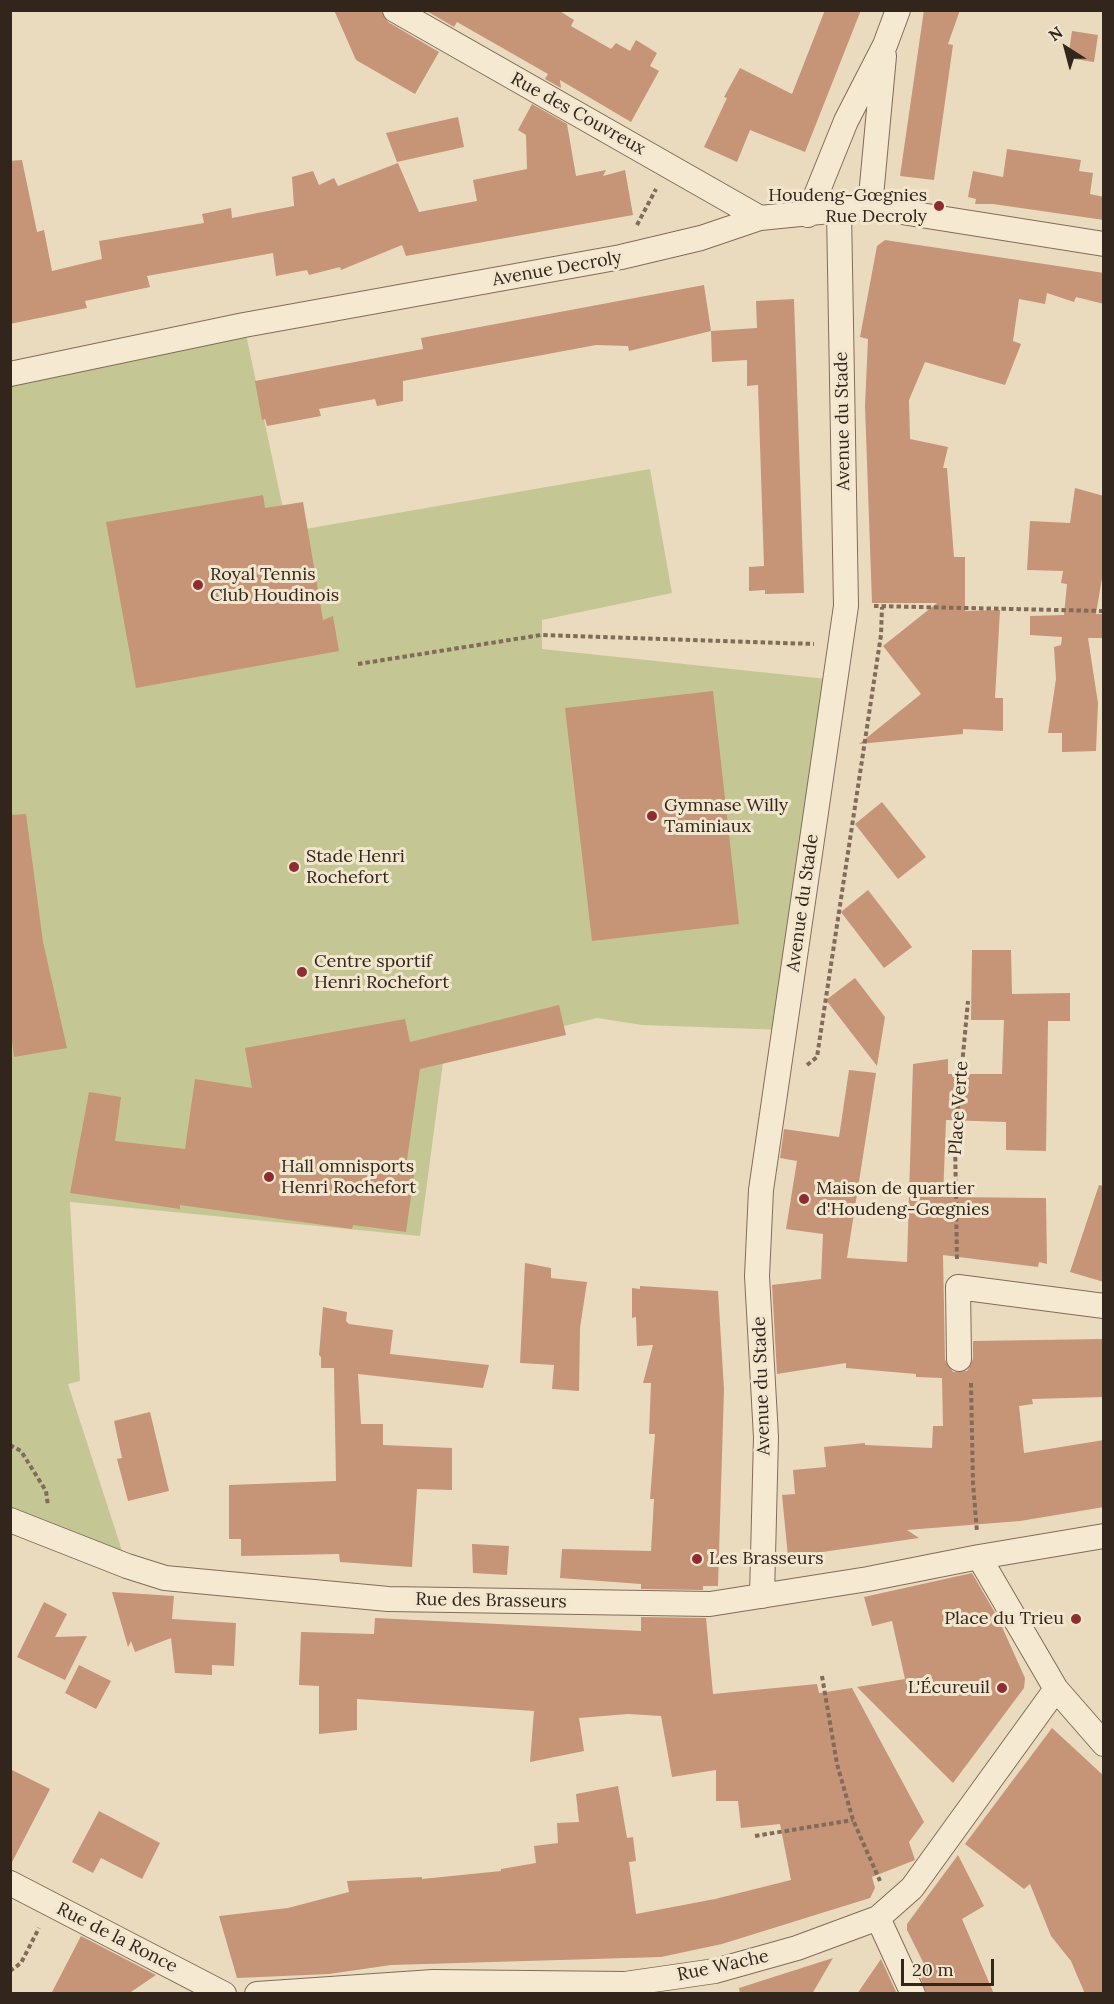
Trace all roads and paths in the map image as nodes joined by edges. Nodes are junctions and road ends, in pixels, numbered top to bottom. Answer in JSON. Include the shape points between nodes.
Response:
{"nodes":[{"id":1,"x":395,"y":10,"type":"edge"},
{"id":2,"x":897,"y":10,"type":"edge"},
{"id":3,"x":885,"y":45,"type":"junction"},
{"id":4,"x":668,"y":165,"type":"junction"},
{"id":5,"x":870,"y":207,"type":"junction"},
{"id":6,"x":839,"y":211,"type":"junction"},
{"id":7,"x":808,"y":215,"type":"junction"},
{"id":8,"x":760,"y":218,"type":"junction"},
{"id":9,"x":1104,"y":244,"type":"edge"},
{"id":10,"x":621,"y":257,"type":"junction"},
{"id":11,"x":10,"y":374,"type":"edge"},
{"id":12,"x":846,"y":606,"type":"junction"},
{"id":13,"x":882,"y":607,"type":"junction"},
{"id":14,"x":1104,"y":611,"type":"edge"},
{"id":15,"x":841,"y":645,"type":"junction"},
{"id":16,"x":358,"y":664,"type":"dead end"},
{"id":17,"x":968,"y":1001,"type":"dead end"},
{"id":18,"x":779,"y":1068,"type":"junction"},
{"id":19,"x":958,"y":1287,"type":"junction"},
{"id":20,"x":1104,"y":1306,"type":"edge"},
{"id":21,"x":959,"y":1359,"type":"joint"},
{"id":22,"x":10,"y":1445,"type":"edge"},
{"id":23,"x":10,"y":1521,"type":"edge"},
{"id":24,"x":1104,"y":1536,"type":"edge"},
{"id":25,"x":52,"y":1537,"type":"junction"},
{"id":26,"x":979,"y":1557,"type":"junction"},
{"id":27,"x":762,"y":1596,"type":"junction"},
{"id":28,"x":822,"y":1676,"type":"dead end"},
{"id":29,"x":1056,"y":1689,"type":"junction"},
{"id":30,"x":1104,"y":1744,"type":"edge"},
{"id":31,"x":853,"y":1820,"type":"junction"},
{"id":32,"x":755,"y":1836,"type":"dead end"},
{"id":33,"x":10,"y":1883,"type":"edge"},
{"id":34,"x":52,"y":1904,"type":"junction"},
{"id":35,"x":885,"y":1912,"type":"junction"},
{"id":36,"x":10,"y":1971,"type":"edge"},
{"id":37,"x":519,"y":1988,"type":"edge"},
{"id":38,"x":224,"y":1994,"type":"edge"},
{"id":39,"x":257,"y":1994,"type":"edge"},
{"id":40,"x":913,"y":1994,"type":"edge"}],
"edges":[{"from":1,"to":4,"type":"street","name":"Rue des Couvreux"},
{"from":2,"to":3,"type":"street"},
{"from":3,"to":5,"type":"street"},
{"from":3,"to":7,"type":"street","via":[[846,121]]},
{"from":4,"to":8,"type":"street","name":"Rue des Couvreux"},
{"from":4,"to":10,"type":"path"},
{"from":5,"to":6,"type":"street","name":"Avenue Decroly"},
{"from":5,"to":9,"type":"street","name":"Avenue Decroly"},
{"from":6,"to":7,"type":"street","name":"Avenue Decroly"},
{"from":6,"to":12,"type":"street","name":"Avenue du Stade"},
{"from":7,"to":8,"type":"street","name":"Avenue Decroly"},
{"from":8,"to":10,"type":"street","name":"Avenue Decroly","via":[[701,238]]},
{"from":10,"to":11,"type":"street","name":"Avenue Decroly","via":[[244,325]]},
{"from":12,"to":13,"type":"path"},
{"from":12,"to":15,"type":"street","name":"Avenue du Stade"},
{"from":13,"to":14,"type":"path"},
{"from":13,"to":18,"type":"path","via":[[881,635],[817,1057],[810,1065]]},
{"from":15,"to":16,"type":"path","via":[[542,635]]},
{"from":15,"to":18,"type":"street","name":"Avenue du Stade"},
{"from":17,"to":19,"type":"path","name":"Place Verte","via":[[955,1141]]},
{"from":18,"to":27,"type":"street","name":"Avenue du Stade","via":[[761,1190],[758,1276],[766,1437]]},
{"from":19,"to":20,"type":"street"},
{"from":19,"to":21,"type":"street"},
{"from":21,"to":26,"type":"path","via":[[971,1377]]},
{"from":22,"to":25,"type":"path","via":[[21,1451],[46,1491]]},
{"from":23,"to":25,"type":"street","name":"Rue des Brasseurs"},
{"from":24,"to":26,"type":"street"},
{"from":25,"to":27,"type":"street","name":"Rue des Brasseurs","via":[[165,1578],[265,1589],[388,1599],[686,1604]]},
{"from":26,"to":27,"type":"street","name":"Rue des Brasseurs"},
{"from":26,"to":29,"type":"street"},
{"from":28,"to":31,"type":"path","via":[[837,1764]]},
{"from":29,"to":30,"type":"street"},
{"from":29,"to":35,"type":"street","name":"Rue Wache","via":[[912,1888]]},
{"from":31,"to":32,"type":"path"},
{"from":31,"to":35,"type":"path"},
{"from":33,"to":34,"type":"street","name":"Rue de la Ronce"},
{"from":34,"to":36,"type":"path","via":[[21,1963]]},
{"from":34,"to":38,"type":"street","name":"Rue de la Ronce"},
{"from":35,"to":37,"type":"street","name":"Rue Wache","via":[[797,1948],[715,1971],[625,1984]]},
{"from":35,"to":40,"type":"street"},
{"from":37,"to":39,"type":"street","name":"Rue Wache","via":[[433,1982]]}]}
